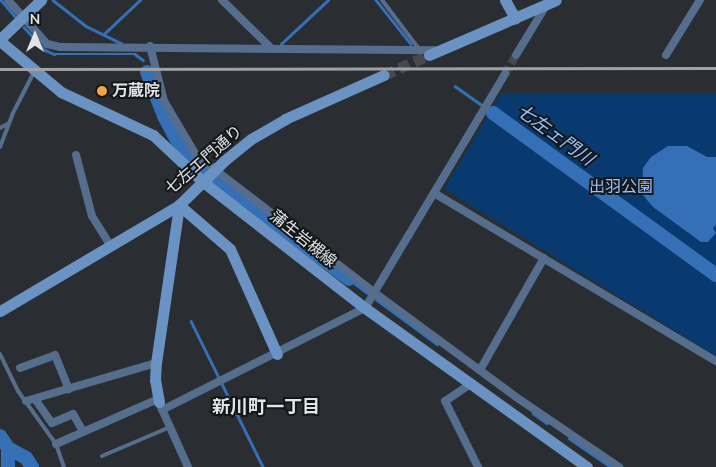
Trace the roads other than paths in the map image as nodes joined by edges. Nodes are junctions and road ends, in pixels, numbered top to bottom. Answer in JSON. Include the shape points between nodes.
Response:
{"nodes":[{"id":1,"x":8,"y":0,"type":"edge"},
{"id":2,"x":41,"y":0,"type":"edge"},
{"id":3,"x":222,"y":0,"type":"edge"},
{"id":4,"x":382,"y":0,"type":"edge"},
{"id":5,"x":504,"y":0,"type":"edge"},
{"id":6,"x":700,"y":0,"type":"edge"},
{"id":7,"x":551,"y":2,"type":"edge"},
{"id":8,"x":22,"y":17,"type":"junction"},
{"id":9,"x":515,"y":18,"type":"junction"},
{"id":10,"x":0,"y":40,"type":"edge"},
{"id":11,"x":150,"y":46,"type":"junction"},
{"id":12,"x":270,"y":47,"type":"junction"},
{"id":13,"x":424,"y":52,"type":"junction"},
{"id":14,"x":666,"y":54,"type":"dead end"},
{"id":15,"x":516,"y":55,"type":"tunnel mouth"},
{"id":16,"x":35,"y":70,"type":"junction"},
{"id":17,"x":505,"y":74,"type":"tunnel mouth"},
{"id":18,"x":384,"y":76,"type":"tunnel mouth"},
{"id":19,"x":9,"y":123,"type":"junction"},
{"id":20,"x":0,"y":128,"type":"edge"},
{"id":21,"x":0,"y":147,"type":"edge"},
{"id":22,"x":76,"y":156,"type":"dead end"},
{"id":23,"x":214,"y":170,"type":"junction"},
{"id":24,"x":203,"y":182,"type":"junction"},
{"id":25,"x":434,"y":192,"type":"junction"},
{"id":26,"x":179,"y":205,"type":"junction"},
{"id":27,"x":110,"y":245,"type":"junction"},
{"id":28,"x":544,"y":258,"type":"junction"},
{"id":29,"x":375,"y":293,"type":"junction"},
{"id":30,"x":365,"y":308,"type":"junction"},
{"id":31,"x":0,"y":310,"type":"edge"},
{"id":32,"x":0,"y":354,"type":"edge"},
{"id":33,"x":277,"y":354,"type":"junction"},
{"id":34,"x":716,"y":362,"type":"edge"},
{"id":35,"x":156,"y":363,"type":"junction"},
{"id":36,"x":20,"y":368,"type":"dead end"},
{"id":37,"x":480,"y":370,"type":"junction"},
{"id":38,"x":472,"y":384,"type":"junction"},
{"id":39,"x":69,"y":389,"type":"junction"},
{"id":40,"x":35,"y":399,"type":"junction"},
{"id":41,"x":26,"y":401,"type":"junction"},
{"id":42,"x":160,"y":404,"type":"junction"},
{"id":43,"x":170,"y":427,"type":"junction"},
{"id":44,"x":83,"y":431,"type":"junction"},
{"id":45,"x":56,"y":444,"type":"junction"},
{"id":46,"x":102,"y":456,"type":"dead end"},
{"id":47,"x":64,"y":467,"type":"edge"},
{"id":48,"x":188,"y":467,"type":"edge"},
{"id":49,"x":478,"y":467,"type":"edge"},
{"id":50,"x":587,"y":467,"type":"edge"},
{"id":51,"x":620,"y":467,"type":"edge"}],
"edges":[{"from":1,"to":8,"type":"street"},
{"from":2,"to":8,"type":"street"},
{"from":3,"to":12,"type":"street"},
{"from":4,"to":13,"type":"lane"},
{"from":5,"to":9,"type":"street"},
{"from":6,"to":14,"type":"street"},
{"from":7,"to":9,"type":"street"},
{"from":7,"to":15,"type":"street"},
{"from":8,"to":10,"type":"street"},
{"from":8,"to":11,"type":"street","via":[[47,44],[54,46]]},
{"from":9,"to":13,"type":"street","via":[[441,50]]},
{"from":10,"to":16,"type":"street","name":"蒲生岩槻線"},
{"from":11,"to":12,"type":"street"},
{"from":11,"to":23,"type":"street","via":[[164,101],[186,141]]},
{"from":12,"to":13,"type":"street"},
{"from":16,"to":19,"type":"lane"},
{"from":16,"to":24,"type":"street","name":"蒲生岩槻線","via":[[76,101],[153,135]]},
{"from":17,"to":25,"type":"street"},
{"from":18,"to":23,"type":"street","name":"七左エ門通り","via":[[285,119],[239,148]]},
{"from":19,"to":20,"type":"lane"},
{"from":19,"to":21,"type":"lane"},
{"from":22,"to":27,"type":"street","via":[[92,216]]},
{"from":23,"to":24,"type":"street","name":"七左エ門通り"},
{"from":23,"to":29,"type":"street"},
{"from":24,"to":26,"type":"street","name":"七左エ門通り"},
{"from":24,"to":30,"type":"street","name":"蒲生岩槻線"},
{"from":25,"to":28,"type":"street"},
{"from":25,"to":29,"type":"street"},
{"from":26,"to":27,"type":"street","name":"七左エ門通り"},
{"from":26,"to":33,"type":"street","via":[[230,250]]},
{"from":26,"to":35,"type":"street"},
{"from":27,"to":31,"type":"street","name":"七左エ門通り"},
{"from":28,"to":34,"type":"street"},
{"from":28,"to":37,"type":"street"},
{"from":29,"to":30,"type":"street"},
{"from":29,"to":37,"type":"street"},
{"from":30,"to":33,"type":"street"},
{"from":30,"to":38,"type":"street","name":"蒲生岩槻線"},
{"from":32,"to":41,"type":"lane"},
{"from":33,"to":42,"type":"street"},
{"from":35,"to":39,"type":"street"},
{"from":35,"to":42,"type":"street"},
{"from":36,"to":39,"type":"street","via":[[55,355]]},
{"from":37,"to":51,"type":"street"},
{"from":38,"to":49,"type":"street","via":[[445,401]]},
{"from":38,"to":50,"type":"street","name":"蒲生岩槻線"},
{"from":39,"to":40,"type":"street"},
{"from":40,"to":41,"type":"street"},
{"from":40,"to":44,"type":"street","via":[[52,423],[73,414]]},
{"from":41,"to":45,"type":"lane"},
{"from":42,"to":43,"type":"street"},
{"from":42,"to":44,"type":"street"},
{"from":43,"to":46,"type":"lane"},
{"from":43,"to":48,"type":"street"},
{"from":44,"to":45,"type":"street"},
{"from":45,"to":47,"type":"lane"}]}
